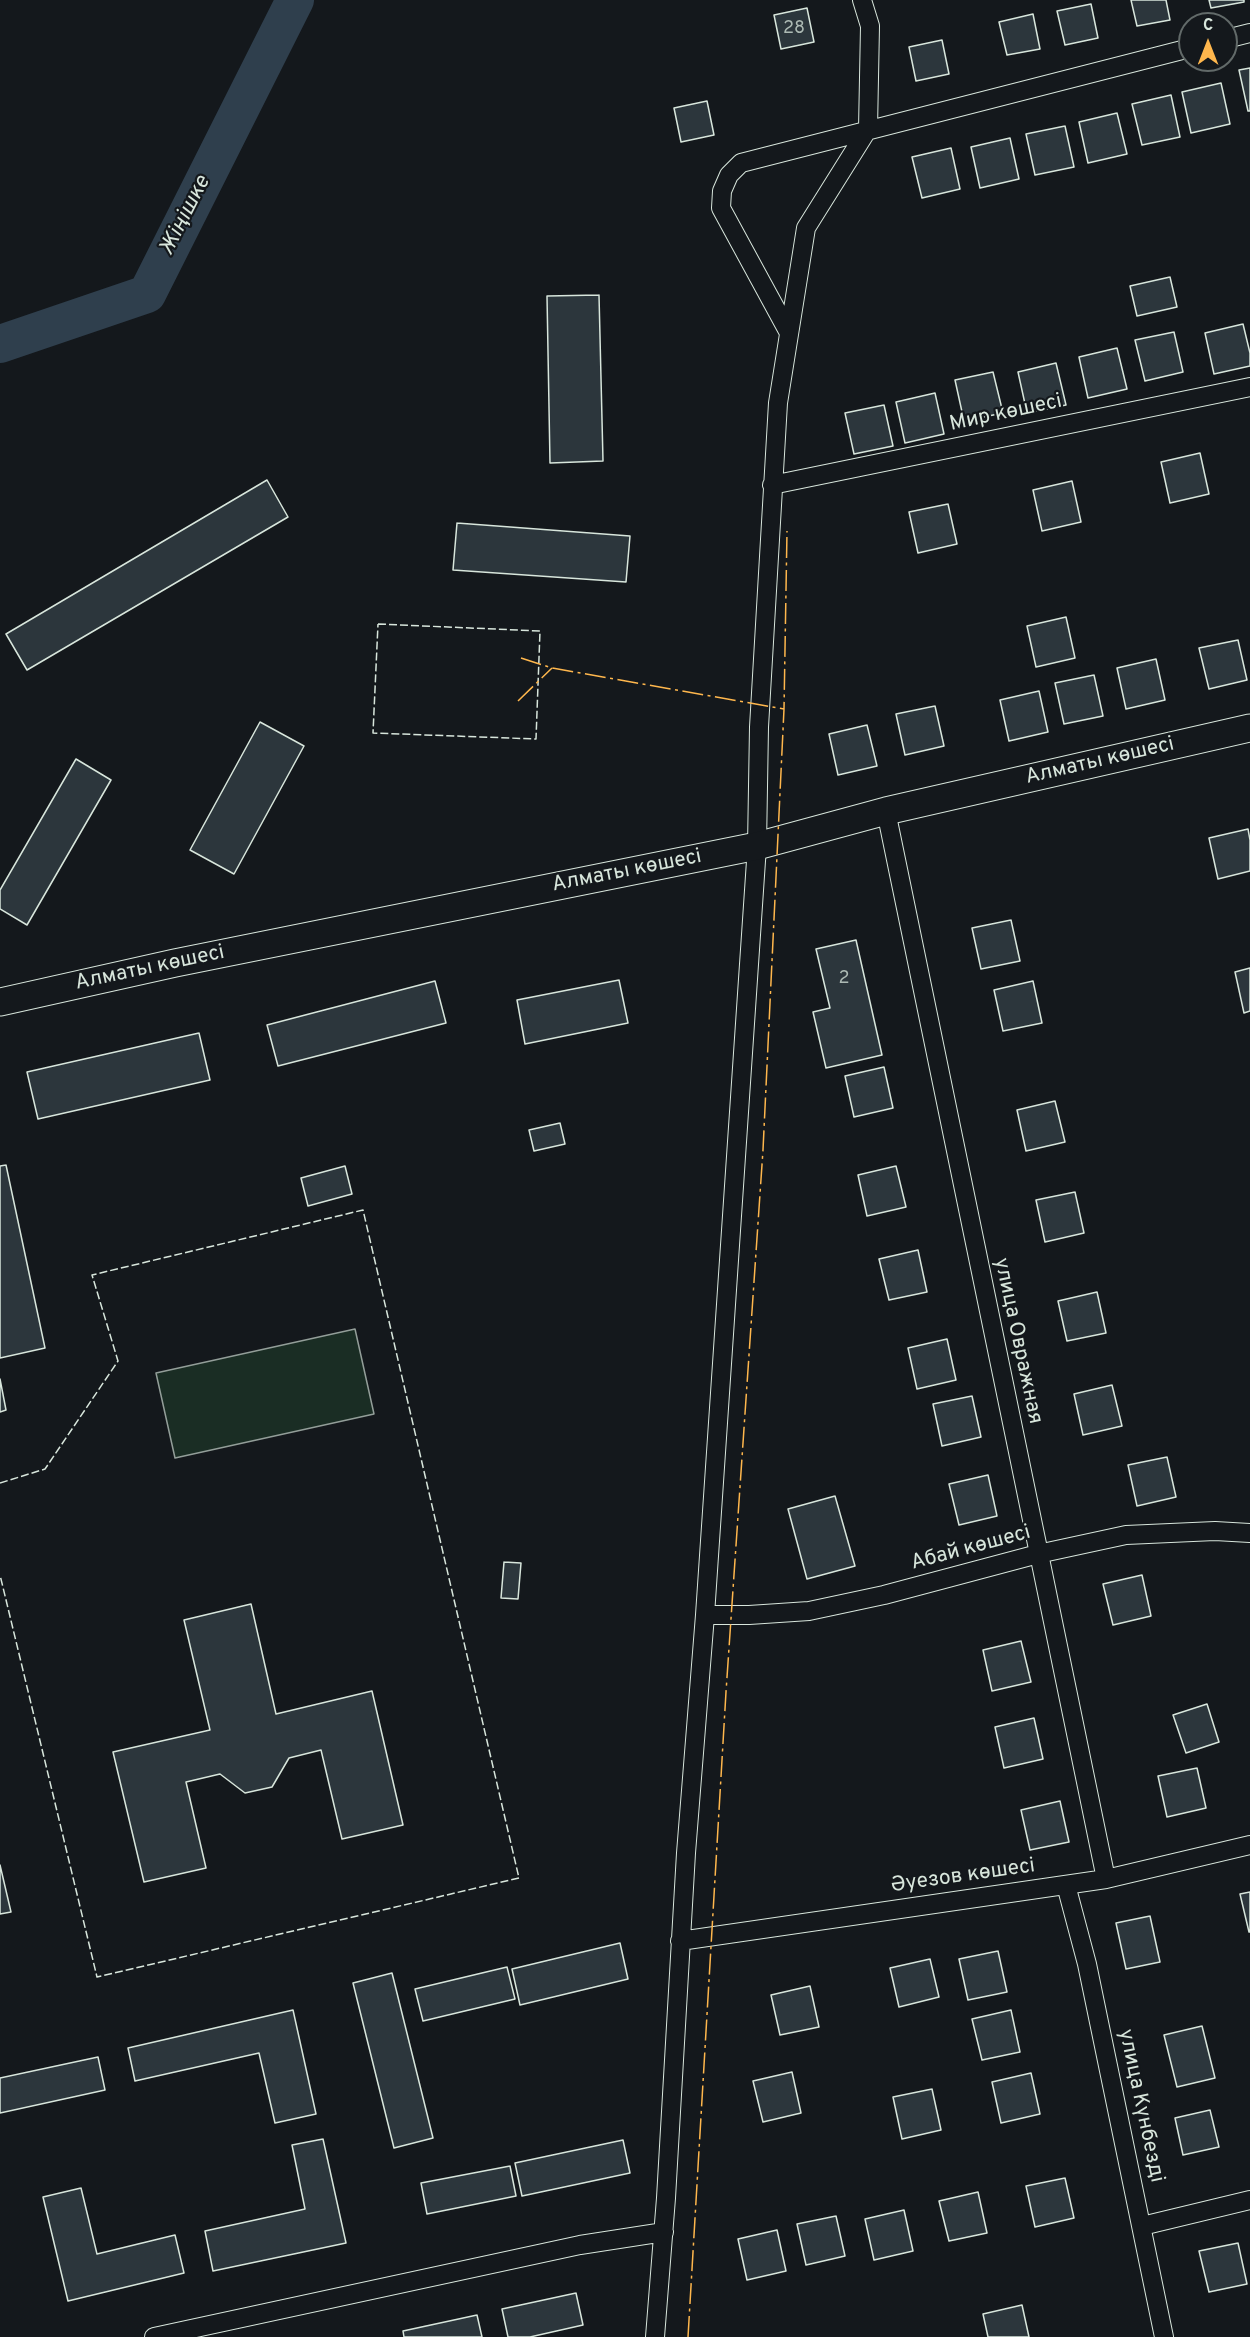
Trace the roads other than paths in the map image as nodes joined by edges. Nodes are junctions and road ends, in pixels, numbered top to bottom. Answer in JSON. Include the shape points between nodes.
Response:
{"nodes":[{"id":1,"x":862,"y":0,"type":"edge"},
{"id":2,"x":1178,"y":51,"type":"edge"},
{"id":3,"x":868,"y":129,"type":"junction"},
{"id":4,"x":789,"y":333,"type":"junction"},
{"id":5,"x":1250,"y":387,"type":"edge"},
{"id":6,"x":772,"y":485,"type":"junction"},
{"id":7,"x":1250,"y":728,"type":"edge"},
{"id":8,"x":886,"y":811,"type":"junction"},
{"id":9,"x":757,"y":846,"type":"junction"},
{"id":10,"x":0,"y":1002,"type":"edge"},
{"id":11,"x":1250,"y":1533,"type":"edge"},
{"id":12,"x":1038,"y":1554,"type":"junction"},
{"id":13,"x":705,"y":1616,"type":"junction"},
{"id":14,"x":1250,"y":1845,"type":"edge"},
{"id":15,"x":1106,"y":1879,"type":"junction"},
{"id":16,"x":1066,"y":1885,"type":"junction"},
{"id":17,"x":680,"y":1941,"type":"junction"},
{"id":18,"x":1250,"y":2200,"type":"edge"},
{"id":19,"x":1142,"y":2226,"type":"junction"},
{"id":20,"x":664,"y":2232,"type":"junction"},
{"id":21,"x":154,"y":2337,"type":"edge"},
{"id":22,"x":655,"y":2337,"type":"edge"},
{"id":23,"x":1164,"y":2337,"type":"edge"}],
"edges":[{"from":1,"to":3,"type":"street","via":[[870,26]]},
{"from":2,"to":3,"type":"street"},
{"from":3,"to":4,"type":"street","via":[[806,228]]},
{"from":3,"to":4,"type":"street","via":[[741,163],[729,175],[722,191],[721,208]]},
{"from":4,"to":6,"type":"street","via":[[778,403]]},
{"from":5,"to":6,"type":"street","name":"Мир көшесі"},
{"from":6,"to":9,"type":"street"},
{"from":7,"to":8,"type":"street","name":"Алматы көшесі"},
{"from":8,"to":9,"type":"street","name":"Алматы көшесі"},
{"from":8,"to":12,"type":"street","name":"улица Овражная"},
{"from":9,"to":10,"type":"street","name":"Алматы көшесі"},
{"from":9,"to":13,"type":"street"},
{"from":11,"to":12,"type":"street","name":"Абай көшесі","via":[[1215,1530],[1126,1535]]},
{"from":12,"to":13,"type":"street","name":"Абай көшесі","via":[[809,1611]]},
{"from":12,"to":15,"type":"street","name":"улица Овражная"},
{"from":13,"to":17,"type":"street"},
{"from":14,"to":15,"type":"street","name":"Әуезов көшесі"},
{"from":15,"to":16,"type":"street","name":"Әуезов көшесі"},
{"from":16,"to":17,"type":"street","name":"Әуезов көшесі"},
{"from":16,"to":19,"type":"street","name":"улица Күнбезді","via":[[1087,1964]]},
{"from":17,"to":20,"type":"street"},
{"from":18,"to":19,"type":"street"},
{"from":19,"to":23,"type":"street","name":"улица Күнбезді"},
{"from":20,"to":21,"type":"street","via":[[580,2245]]},
{"from":20,"to":22,"type":"street"}]}
